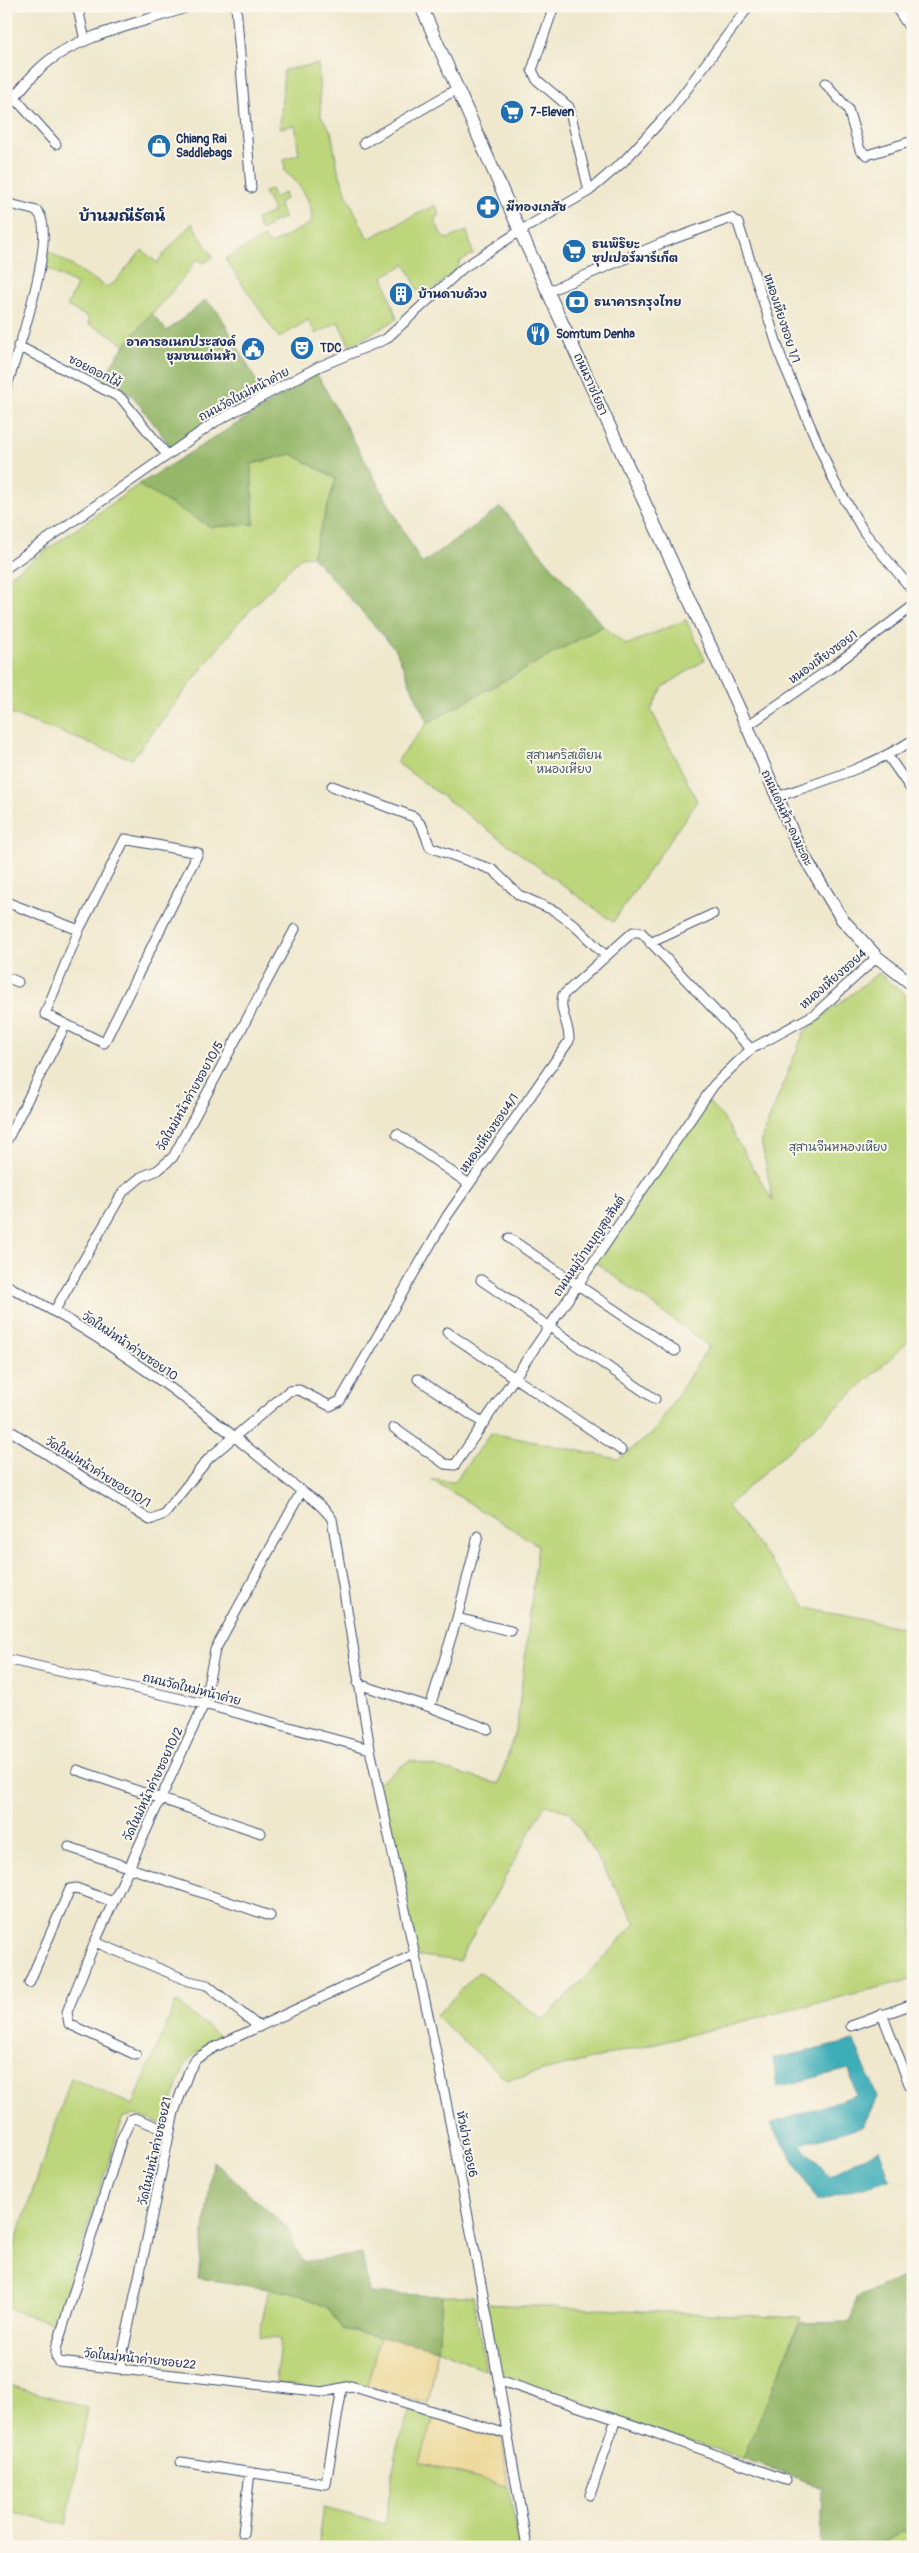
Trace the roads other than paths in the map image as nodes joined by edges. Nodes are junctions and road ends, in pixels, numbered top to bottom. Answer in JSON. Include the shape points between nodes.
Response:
{"nodes":[{"id":1,"x":75,"y":6,"type":"edge"},
{"id":2,"x":189,"y":6,"type":"edge"},
{"id":3,"x":236,"y":6,"type":"edge"},
{"id":4,"x":421,"y":6,"type":"edge"},
{"id":5,"x":554,"y":6,"type":"edge"},
{"id":6,"x":748,"y":6,"type":"edge"},
{"id":7,"x":895,"y":6,"type":"edge"},
{"id":8,"x":913,"y":33,"type":"edge"},
{"id":9,"x":85,"y":41,"type":"junction"},
{"id":10,"x":826,"y":83,"type":"dead end"},
{"id":11,"x":457,"y":89,"type":"junction"},
{"id":12,"x":14,"y":97,"type":"junction"},
{"id":13,"x":6,"y":108,"type":"edge"},
{"id":14,"x":913,"y":142,"type":"edge"},
{"id":15,"x":364,"y":143,"type":"dead end"},
{"id":16,"x":56,"y":144,"type":"dead end"},
{"id":17,"x":251,"y":188,"type":"dead end"},
{"id":18,"x":589,"y":191,"type":"junction"},
{"id":19,"x":6,"y":203,"type":"edge"},
{"id":20,"x":520,"y":231,"type":"junction"},
{"id":21,"x":549,"y":291,"type":"junction"},
{"id":22,"x":18,"y":346,"type":"junction"},
{"id":23,"x":6,"y":390,"type":"edge"},
{"id":24,"x":167,"y":455,"type":"junction"},
{"id":25,"x":6,"y":568,"type":"edge"},
{"id":26,"x":913,"y":591,"type":"edge"},
{"id":27,"x":913,"y":606,"type":"edge"},
{"id":28,"x":746,"y":726,"type":"junction"},
{"id":29,"x":913,"y":740,"type":"edge"},
{"id":30,"x":888,"y":756,"type":"junction"},
{"id":31,"x":761,"y":761,"type":"joint"},
{"id":32,"x":332,"y":786,"type":"dead end"},
{"id":33,"x":913,"y":792,"type":"edge"},
{"id":34,"x":777,"y":797,"type":"junction"},
{"id":35,"x":6,"y":902,"type":"edge"},
{"id":36,"x":713,"y":914,"type":"dead end"},
{"id":37,"x":295,"y":929,"type":"dead end"},
{"id":38,"x":79,"y":930,"type":"junction"},
{"id":39,"x":650,"y":943,"type":"junction"},
{"id":40,"x":606,"y":956,"type":"junction"},
{"id":41,"x":877,"y":957,"type":"junction"},
{"id":42,"x":6,"y":977,"type":"edge"},
{"id":43,"x":18,"y":982,"type":"dead end"},
{"id":44,"x":913,"y":986,"type":"edge"},
{"id":45,"x":65,"y":1026,"type":"junction"},
{"id":46,"x":751,"y":1049,"type":"junction"},
{"id":47,"x":397,"y":1134,"type":"dead end"},
{"id":48,"x":6,"y":1142,"type":"edge"},
{"id":49,"x":469,"y":1184,"type":"junction"},
{"id":50,"x":509,"y":1238,"type":"dead end"},
{"id":51,"x":481,"y":1280,"type":"dead end"},
{"id":52,"x":578,"y":1284,"type":"junction"},
{"id":53,"x":6,"y":1285,"type":"edge"},
{"id":54,"x":55,"y":1310,"type":"junction"},
{"id":55,"x":549,"y":1327,"type":"junction"},
{"id":56,"x":447,"y":1332,"type":"dead end"},
{"id":57,"x":675,"y":1351,"type":"dead end"},
{"id":58,"x":514,"y":1378,"type":"junction"},
{"id":59,"x":418,"y":1379,"type":"dead end"},
{"id":60,"x":655,"y":1400,"type":"dead end"},
{"id":61,"x":483,"y":1423,"type":"junction"},
{"id":62,"x":6,"y":1428,"type":"edge"},
{"id":63,"x":394,"y":1428,"type":"dead end"},
{"id":64,"x":235,"y":1436,"type":"junction"},
{"id":65,"x":621,"y":1450,"type":"dead end"},
{"id":66,"x":300,"y":1492,"type":"junction"},
{"id":67,"x":478,"y":1536,"type":"dead end"},
{"id":68,"x":457,"y":1618,"type":"junction"},
{"id":69,"x":511,"y":1631,"type":"dead end"},
{"id":70,"x":6,"y":1658,"type":"edge"},
{"id":71,"x":358,"y":1684,"type":"junction"},
{"id":72,"x":204,"y":1704,"type":"junction"},
{"id":73,"x":430,"y":1707,"type":"junction"},
{"id":74,"x":488,"y":1728,"type":"dead end"},
{"id":75,"x":370,"y":1749,"type":"junction"},
{"id":76,"x":77,"y":1770,"type":"dead end"},
{"id":77,"x":161,"y":1798,"type":"junction"},
{"id":78,"x":261,"y":1833,"type":"dead end"},
{"id":79,"x":69,"y":1847,"type":"dead end"},
{"id":80,"x":129,"y":1866,"type":"junction"},
{"id":81,"x":113,"y":1902,"type":"junction"},
{"id":82,"x":270,"y":1916,"type":"dead end"},
{"id":83,"x":95,"y":1942,"type":"junction"},
{"id":84,"x":413,"y":1955,"type":"junction"},
{"id":85,"x":29,"y":1984,"type":"dead end"},
{"id":86,"x":913,"y":2004,"type":"edge"},
{"id":87,"x":882,"y":2014,"type":"junction"},
{"id":88,"x":851,"y":2026,"type":"dead end"},
{"id":89,"x":259,"y":2028,"type":"junction"},
{"id":90,"x":136,"y":2056,"type":"dead end"},
{"id":91,"x":912,"y":2091,"type":"edge"},
{"id":92,"x":170,"y":2132,"type":"junction"},
{"id":93,"x":123,"y":2370,"type":"junction"},
{"id":94,"x":498,"y":2380,"type":"junction"},
{"id":95,"x":339,"y":2390,"type":"junction"},
{"id":96,"x":616,"y":2419,"type":"junction"},
{"id":97,"x":507,"y":2434,"type":"junction"},
{"id":98,"x":181,"y":2462,"type":"dead end"},
{"id":99,"x":250,"y":2472,"type":"junction"},
{"id":100,"x":786,"y":2480,"type":"dead end"},
{"id":101,"x":590,"y":2495,"type":"dead end"},
{"id":102,"x":243,"y":2533,"type":"dead end"},
{"id":103,"x":527,"y":2547,"type":"edge"}],
"edges":[{"from":1,"to":9,"type":"street"},
{"from":2,"to":9,"type":"street"},
{"from":3,"to":17,"type":"street"},
{"from":4,"to":11,"type":"main road","name":"ถนนราชโยธา"},
{"from":5,"to":18,"type":"street","via":[[532,70],[537,80],[569,107]]},
{"from":6,"to":18,"type":"street","name":"ถนนวัดใหม่หน้าค่าย","via":[[672,109],[624,161]]},
{"from":7,"to":8,"type":"street"},
{"from":9,"to":12,"type":"street","via":[[50,60]]},
{"from":10,"to":14,"type":"street","via":[[848,109],[860,150],[867,155]]},
{"from":11,"to":15,"type":"street"},
{"from":11,"to":20,"type":"main road","name":"ถนนราชโยธา"},
{"from":12,"to":13,"type":"street"},
{"from":12,"to":16,"type":"street"},
{"from":18,"to":20,"type":"street","name":"ถนนวัดใหม่หน้าค่าย"},
{"from":19,"to":22,"type":"street","via":[[38,211],[45,224],[41,271]]},
{"from":20,"to":21,"type":"main road","name":"ถนนราชโยธา"},
{"from":20,"to":24,"type":"street","name":"ถนนวัดใหม่หน้าค่าย","via":[[464,268],[386,339],[318,367],[215,422]]},
{"from":21,"to":26,"type":"street","name":"หนองเหียงซอย 1/1","via":[[714,224],[731,218],[738,223],[782,360],[834,481],[864,532]]},
{"from":21,"to":28,"type":"main road","name":"ถนนราชโยธา"},
{"from":22,"to":23,"type":"street"},
{"from":22,"to":24,"type":"street","name":"ซอยดอกไม้","via":[[121,398]]},
{"from":24,"to":25,"type":"street","name":"ถนนวัดใหม่หน้าค่าย"},
{"from":27,"to":28,"type":"street","name":"หนองเหียงซอย1"},
{"from":28,"to":31,"type":"main road","name":"ถนนราชโยธา"},
{"from":29,"to":30,"type":"street"},
{"from":30,"to":33,"type":"street"},
{"from":30,"to":34,"type":"street"},
{"from":31,"to":34,"type":"main road","name":"ถนนเด่นห้า-ดงมะดะ"},
{"from":32,"to":40,"type":"street","via":[[414,817],[422,826],[430,847],[492,870],[519,895],[555,911],[573,924]]},
{"from":34,"to":41,"type":"main road","name":"ถนนเด่นห้า-ดงมะดะ","via":[[799,848],[823,891],[842,919]]},
{"from":35,"to":38,"type":"street"},
{"from":36,"to":39,"type":"street"},
{"from":37,"to":54,"type":"street","name":"วัดใหม่หน้าค่ายซอย10/5","via":[[173,1157],[123,1192]]},
{"from":38,"to":45,"type":"street","via":[[45,1014]]},
{"from":38,"to":45,"type":"street","via":[[125,840],[198,853],[104,1044]]},
{"from":39,"to":40,"type":"street","name":"หนองเหียงซอย4/1","via":[[641,932],[633,932]]},
{"from":39,"to":46,"type":"street","name":"หนองเหียงซอย4/1"},
{"from":40,"to":49,"type":"street","name":"หนองเหียงซอย4/1","via":[[563,995],[560,1005],[570,1030],[569,1041]]},
{"from":41,"to":44,"type":"main road","name":"ถนนเด่นห้า-ดงมะดะ"},
{"from":41,"to":46,"type":"street","name":"หนองเหียงซอย4","via":[[815,1014]]},
{"from":42,"to":43,"type":"street"},
{"from":45,"to":48,"type":"street"},
{"from":46,"to":52,"type":"street","name":"ถนนหมู่บ้านบุญสุขสันต์","via":[[714,1085]]},
{"from":47,"to":49,"type":"street"},
{"from":49,"to":64,"type":"street","name":"หนองเหียงซอย4/1","via":[[447,1216],[340,1401],[330,1406],[299,1390],[289,1391]]},
{"from":50,"to":52,"type":"street"},
{"from":51,"to":55,"type":"street"},
{"from":52,"to":55,"type":"street","name":"ถนนหมู่บ้านบุญสุขสันต์"},
{"from":52,"to":57,"type":"street"},
{"from":53,"to":54,"type":"street","name":"วัดใหม่หน้าค่ายซอย10"},
{"from":54,"to":64,"type":"street","name":"วัดใหม่หน้าค่ายซอย10","via":[[206,1412]]},
{"from":55,"to":58,"type":"street","name":"ถนนหมู่บ้านบุญสุขสันต์"},
{"from":55,"to":60,"type":"street"},
{"from":56,"to":58,"type":"street"},
{"from":58,"to":61,"type":"street","name":"ถนนหมู่บ้านบุญสุขสันต์"},
{"from":58,"to":65,"type":"street"},
{"from":59,"to":61,"type":"street"},
{"from":61,"to":63,"type":"street","name":"ถนนหมู่บ้านบุญสุขสันต์","via":[[455,1464],[445,1464]]},
{"from":62,"to":64,"type":"street","name":"วัดใหม่หน้าค่ายซอย10/1","via":[[150,1520],[164,1514],[209,1458]]},
{"from":64,"to":66,"type":"street","name":"วัดใหม่หน้าค่ายซอย10"},
{"from":66,"to":71,"type":"street","name":"หัวฝาย ซอย6","via":[[324,1508],[332,1519]]},
{"from":66,"to":72,"type":"street","name":"วัดใหม่หน้าค่ายซอย10/2","via":[[215,1650]]},
{"from":67,"to":68,"type":"street"},
{"from":68,"to":69,"type":"street"},
{"from":68,"to":73,"type":"street"},
{"from":70,"to":72,"type":"street","name":"ถนนวัดใหม่หน้าค่าย"},
{"from":71,"to":73,"type":"street"},
{"from":71,"to":75,"type":"street","name":"หัวฝาย ซอย6"},
{"from":72,"to":75,"type":"street","name":"ถนนวัดใหม่หน้าค่าย"},
{"from":72,"to":77,"type":"street","name":"วัดใหม่หน้าค่ายซอย10/2"},
{"from":73,"to":74,"type":"street"},
{"from":75,"to":84,"type":"street","name":"หัวฝาย ซอย6"},
{"from":76,"to":77,"type":"street"},
{"from":77,"to":78,"type":"street"},
{"from":77,"to":80,"type":"street","name":"วัดใหม่หน้าค่ายซอย10/2"},
{"from":79,"to":80,"type":"street"},
{"from":80,"to":81,"type":"street","name":"วัดใหม่หน้าค่ายซอย10/2"},
{"from":80,"to":82,"type":"street"},
{"from":81,"to":83,"type":"street","name":"วัดใหม่หน้าค่ายซอย10/2"},
{"from":81,"to":85,"type":"street","via":[[76,1888],[70,1889]]},
{"from":83,"to":89,"type":"street","via":[[189,1981],[207,1985]]},
{"from":83,"to":90,"type":"street","name":"วัดใหม่หน้าค่ายซอย10/2","via":[[67,2012],[67,2020]]},
{"from":84,"to":89,"type":"street","name":"วัดใหม่หน้าค่ายซอย21"},
{"from":84,"to":94,"type":"street","name":"หัวฝาย ซอย6","via":[[440,2070]]},
{"from":86,"to":87,"type":"street"},
{"from":87,"to":88,"type":"street"},
{"from":87,"to":91,"type":"street"},
{"from":89,"to":92,"type":"street","name":"วัดใหม่หน้าค่ายซอย21","via":[[196,2059],[174,2112]]},
{"from":92,"to":93,"type":"street","name":"วัดใหม่หน้าค่ายซอย21","via":[[121,2361]]},
{"from":92,"to":93,"type":"street","name":"วัดใหม่หน้าค่ายซอย22","via":[[131,2119],[122,2138],[56,2349],[56,2357],[64,2363]]},
{"from":93,"to":95,"type":"street","name":"วัดใหม่หน้าค่ายซอย22","via":[[324,2392]]},
{"from":94,"to":96,"type":"street"},
{"from":94,"to":97,"type":"street","name":"หัวฝาย ซอย6"},
{"from":95,"to":97,"type":"street","name":"วัดใหม่หน้าค่ายซอย22","via":[[351,2386]]},
{"from":95,"to":99,"type":"street","via":[[341,2394],[327,2482]]},
{"from":96,"to":100,"type":"street"},
{"from":96,"to":101,"type":"street"},
{"from":97,"to":103,"type":"street","name":"หัวฝาย ซอย6"},
{"from":98,"to":99,"type":"street"},
{"from":99,"to":102,"type":"street"}]}
